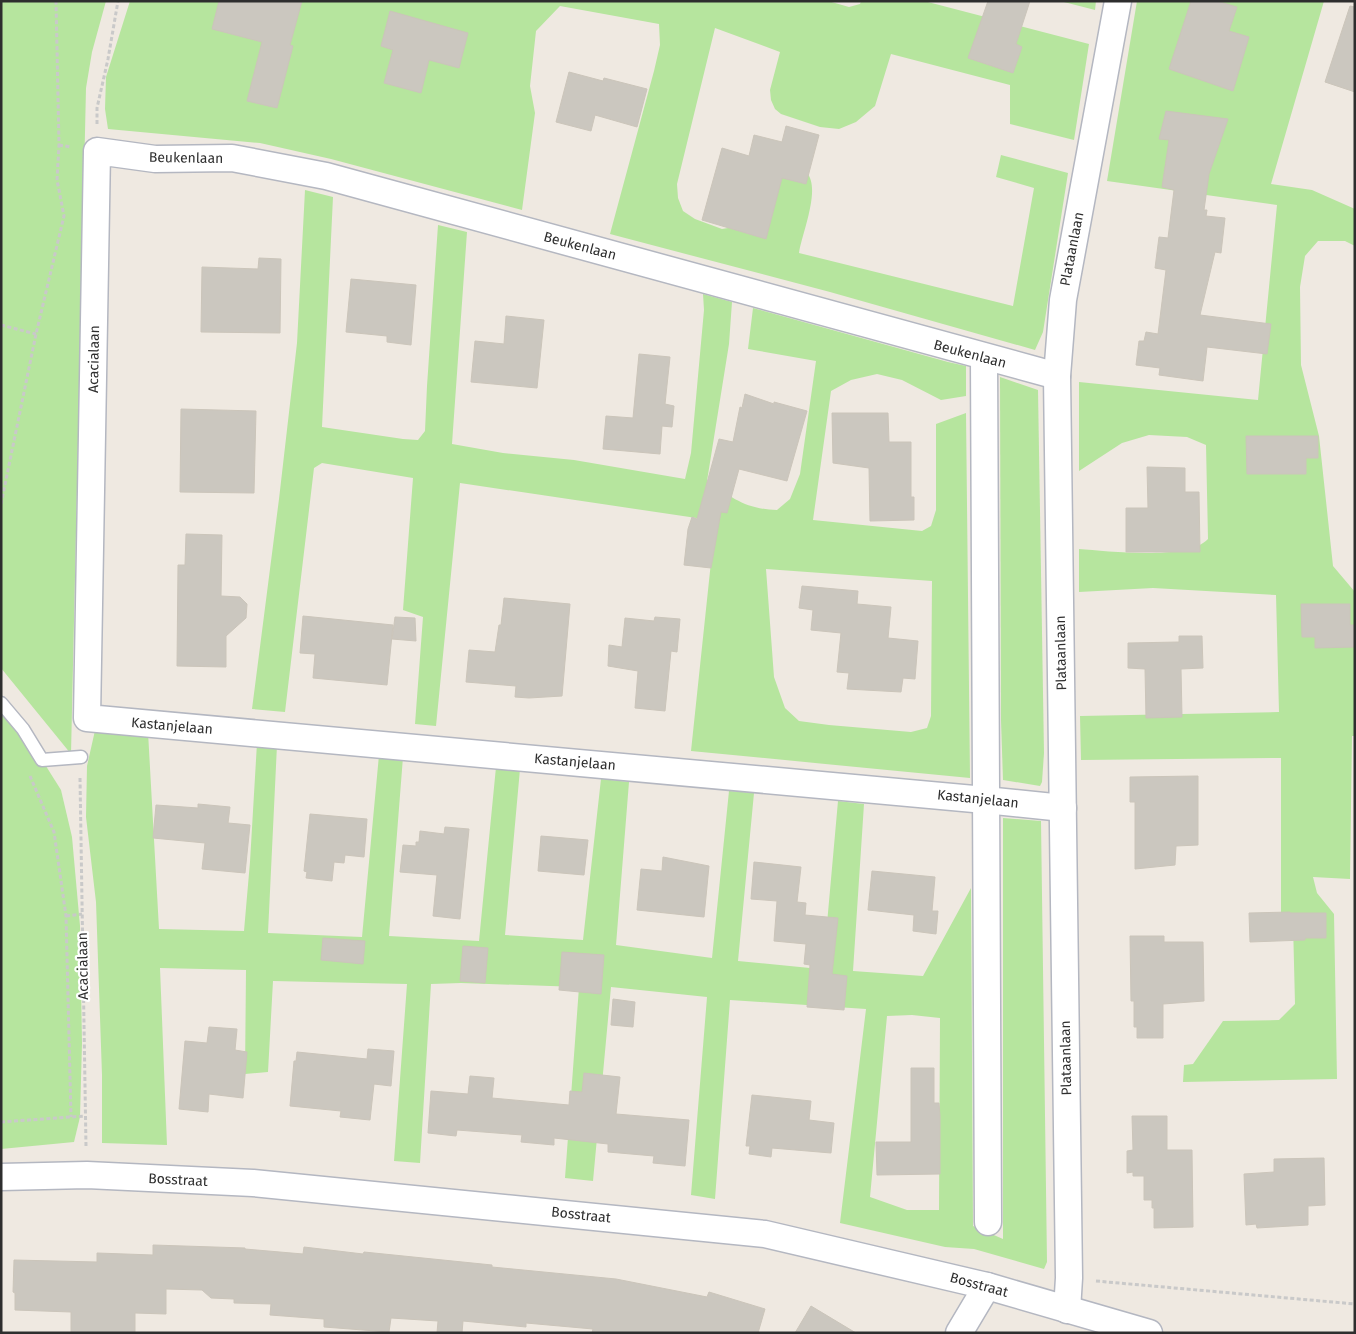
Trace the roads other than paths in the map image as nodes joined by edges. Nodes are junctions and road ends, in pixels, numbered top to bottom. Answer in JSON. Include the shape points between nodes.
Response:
{"nodes":[{"id":1,"x":1118,"y":1,"type":"edge"},
{"id":2,"x":97,"y":151,"type":"joint"},
{"id":3,"x":984,"y":358,"type":"junction"},
{"id":4,"x":1056,"y":376,"type":"junction"},
{"id":5,"x":1,"y":703,"type":"edge"},
{"id":6,"x":87,"y":718,"type":"joint"},
{"id":7,"x":80,"y":757,"type":"road end"},
{"id":8,"x":985,"y":800,"type":"junction"},
{"id":9,"x":1063,"y":808,"type":"junction"},
{"id":10,"x":1,"y":1177,"type":"edge"},
{"id":11,"x":988,"y":1222,"type":"dead end"},
{"id":12,"x":986,"y":1286,"type":"junction"},
{"id":13,"x":1067,"y":1310,"type":"junction"},
{"id":14,"x":959,"y":1333,"type":"edge"},
{"id":15,"x":1149,"y":1333,"type":"edge"}],
"edges":[{"from":1,"to":4,"type":"street","name":"Plataanlaan","via":[[1063,300]]},
{"from":2,"to":3,"type":"street","name":"Beukenlaan","via":[[155,159],[232,158],[326,176]]},
{"from":2,"to":6,"type":"street","name":"Acacialaan"},
{"from":3,"to":4,"type":"street","name":"Beukenlaan"},
{"from":3,"to":8,"type":"street"},
{"from":4,"to":9,"type":"street","name":"Plataanlaan"},
{"from":5,"to":7,"type":"lane","via":[[23,728],[42,760]]},
{"from":6,"to":8,"type":"street","name":"Kastanjelaan"},
{"from":8,"to":9,"type":"street","name":"Kastanjelaan"},
{"from":8,"to":11,"type":"street"},
{"from":9,"to":13,"type":"street","name":"Plataanlaan"},
{"from":10,"to":12,"type":"street","name":"Bosstraat","via":[[87,1175],[254,1183],[765,1234]]},
{"from":12,"to":13,"type":"street","name":"Bosstraat"},
{"from":12,"to":14,"type":"street"},
{"from":13,"to":15,"type":"street","name":"Bosstraat"}]}
